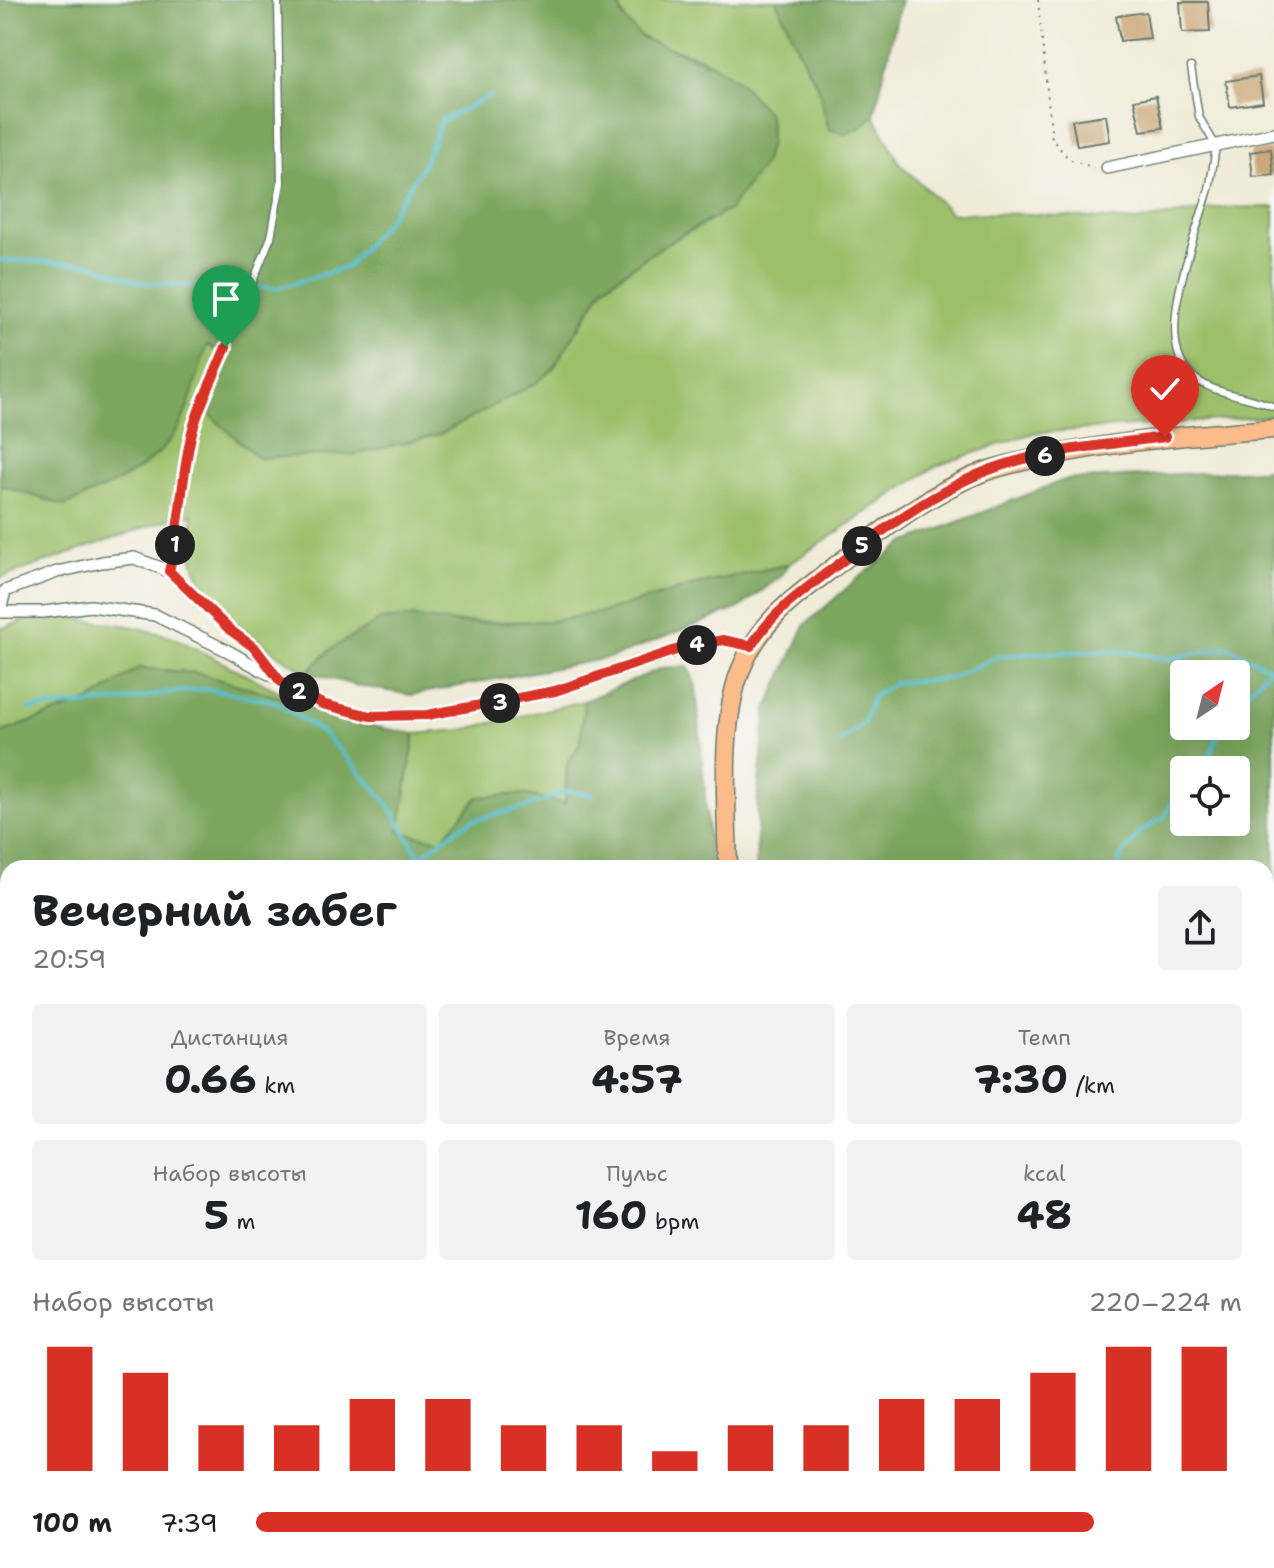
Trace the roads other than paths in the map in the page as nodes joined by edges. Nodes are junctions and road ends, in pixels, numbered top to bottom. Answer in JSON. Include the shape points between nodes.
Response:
{"nodes":[{"id":1,"x":278,"y":0,"type":"edge"},
{"id":2,"x":1191,"y":67,"type":"dead end"},
{"id":3,"x":1274,"y":133,"type":"edge"},
{"id":4,"x":1216,"y":146,"type":"junction"},
{"id":5,"x":1107,"y":168,"type":"road end"},
{"id":6,"x":1274,"y":407,"type":"edge"},
{"id":7,"x":1274,"y":429,"type":"edge"},
{"id":8,"x":169,"y":571,"type":"junction"},
{"id":9,"x":1,"y":612,"type":"edge"},
{"id":10,"x":751,"y":646,"type":"junction"},
{"id":11,"x":280,"y":681,"type":"junction"},
{"id":12,"x":728,"y":860,"type":"edge"}],
"edges":[{"from":1,"to":8,"type":"lane","via":[[281,183],[271,237],[190,437]]},
{"from":2,"to":4,"type":"lane","via":[[1199,117]]},
{"from":3,"to":4,"type":"street"},
{"from":4,"to":5,"type":"street"},
{"from":4,"to":6,"type":"lane","via":[[1177,300],[1178,357],[1189,373],[1213,389]]},
{"from":7,"to":10,"type":"main road","via":[[1100,445],[981,474],[904,514],[775,613]]},
{"from":8,"to":9,"type":"street","via":[[134,558],[57,572],[5,591]]},
{"from":8,"to":11,"type":"street","via":[[255,648]]},
{"from":9,"to":11,"type":"street","via":[[91,606],[155,615]]},
{"from":10,"to":11,"type":"street","via":[[723,640],[682,648],[555,691],[427,715],[370,716],[322,704]]},
{"from":10,"to":12,"type":"main road","via":[[729,719]]}]}
